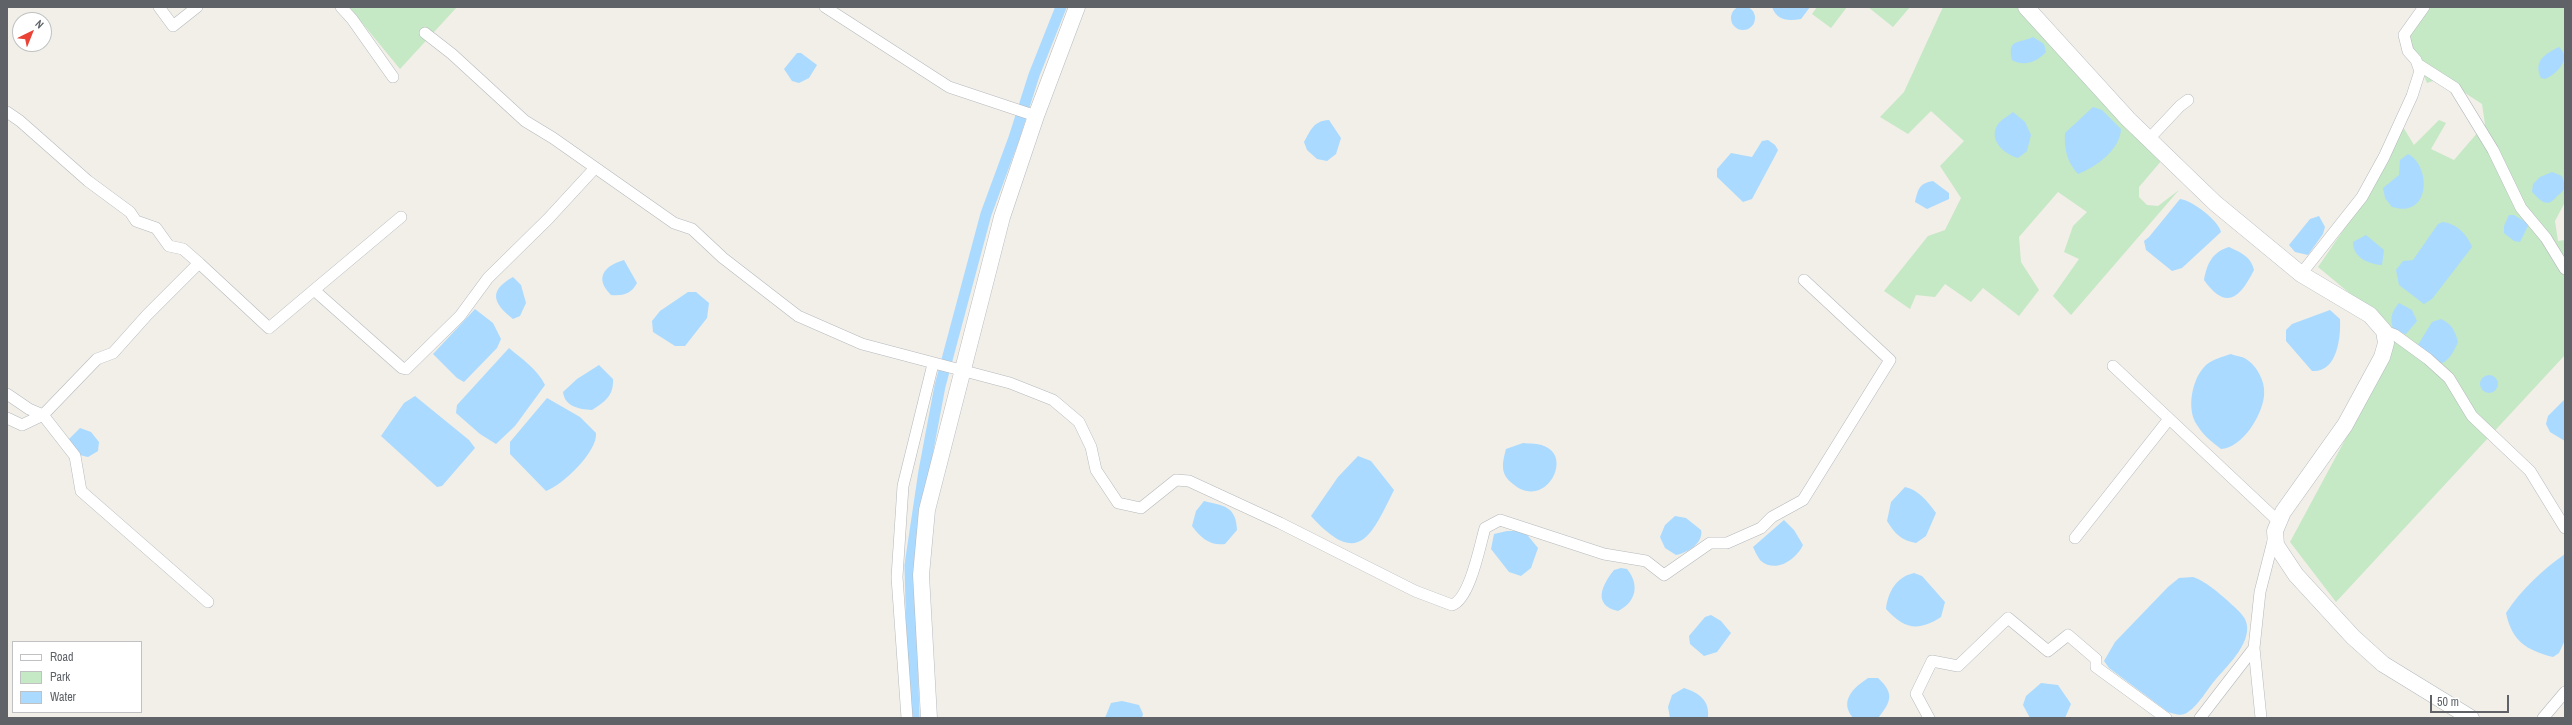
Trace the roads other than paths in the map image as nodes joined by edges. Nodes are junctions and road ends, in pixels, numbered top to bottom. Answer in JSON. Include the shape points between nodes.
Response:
{"nodes":[{"id":1,"x":159,"y":7,"type":"edge"},
{"id":2,"x":197,"y":7,"type":"edge"},
{"id":3,"x":341,"y":7,"type":"edge"},
{"id":4,"x":825,"y":7,"type":"edge"},
{"id":5,"x":1077,"y":7,"type":"edge"},
{"id":6,"x":2026,"y":7,"type":"edge"},
{"id":7,"x":2424,"y":7,"type":"edge"},
{"id":8,"x":425,"y":33,"type":"dead end"},
{"id":9,"x":2419,"y":65,"type":"junction"},
{"id":10,"x":393,"y":77,"type":"dead end"},
{"id":11,"x":2188,"y":100,"type":"dead end"},
{"id":12,"x":7,"y":112,"type":"edge"},
{"id":13,"x":1036,"y":116,"type":"junction"},
{"id":14,"x":2148,"y":140,"type":"junction"},
{"id":15,"x":595,"y":168,"type":"junction"},
{"id":16,"x":401,"y":217,"type":"dead end"},
{"id":17,"x":200,"y":263,"type":"junction"},
{"id":18,"x":2565,"y":269,"type":"edge"},
{"id":19,"x":2301,"y":274,"type":"junction"},
{"id":20,"x":1804,"y":280,"type":"dead end"},
{"id":21,"x":314,"y":290,"type":"junction"},
{"id":22,"x":2384,"y":331,"type":"junction"},
{"id":23,"x":933,"y":364,"type":"junction"},
{"id":24,"x":2113,"y":366,"type":"dead end"},
{"id":25,"x":964,"y":370,"type":"junction"},
{"id":26,"x":7,"y":394,"type":"edge"},
{"id":27,"x":43,"y":415,"type":"junction"},
{"id":28,"x":7,"y":418,"type":"edge"},
{"id":29,"x":2169,"y":419,"type":"junction"},
{"id":30,"x":2276,"y":526,"type":"junction"},
{"id":31,"x":2565,"y":528,"type":"edge"},
{"id":32,"x":2075,"y":538,"type":"dead end"},
{"id":33,"x":208,"y":602,"type":"dead end"},
{"id":34,"x":2254,"y":648,"type":"junction"},
{"id":35,"x":2565,"y":692,"type":"edge"},
{"id":36,"x":908,"y":718,"type":"edge"},
{"id":37,"x":929,"y":718,"type":"edge"},
{"id":38,"x":1930,"y":718,"type":"edge"},
{"id":39,"x":2166,"y":718,"type":"edge"},
{"id":40,"x":2200,"y":718,"type":"edge"},
{"id":41,"x":2261,"y":718,"type":"edge"},
{"id":42,"x":2471,"y":718,"type":"edge"},
{"id":43,"x":2543,"y":718,"type":"edge"}],
"edges":[{"from":1,"to":2,"type":"street","via":[[173,26]]},
{"from":3,"to":10,"type":"street"},
{"from":4,"to":13,"type":"street","via":[[949,87]]},
{"from":5,"to":13,"type":"street"},
{"from":6,"to":14,"type":"street"},
{"from":7,"to":9,"type":"street","via":[[2404,35],[2408,51]]},
{"from":8,"to":15,"type":"street","via":[[452,54],[524,121]]},
{"from":9,"to":18,"type":"street","via":[[2455,88],[2493,150],[2521,208],[2546,238]]},
{"from":9,"to":19,"type":"street","via":[[2420,71],[2412,96],[2362,197]]},
{"from":11,"to":14,"type":"street"},
{"from":12,"to":17,"type":"street","via":[[88,181],[130,212],[136,221],[156,228],[169,246],[182,250]]},
{"from":13,"to":25,"type":"street","via":[[1002,217]]},
{"from":14,"to":19,"type":"street","via":[[2215,203]]},
{"from":15,"to":21,"type":"street","via":[[488,278],[460,316],[406,369]]},
{"from":15,"to":23,"type":"street","via":[[674,223],[692,229],[723,258],[798,316],[862,344]]},
{"from":16,"to":21,"type":"street"},
{"from":17,"to":21,"type":"street","via":[[269,328]]},
{"from":17,"to":27,"type":"street","via":[[113,353],[97,359]]},
{"from":19,"to":22,"type":"street","via":[[2365,312]]},
{"from":20,"to":25,"type":"street","via":[[1890,360],[1803,500],[1772,517],[1761,528],[1727,543],[1710,543],[1664,575],[1646,561],[1604,554],[1500,520],[1485,528],[1470,580],[1461,599],[1452,605],[1415,591],[1190,481],[1176,480],[1141,508],[1118,502],[1096,470],[1091,447],[1079,422],[1070,413],[1053,400],[1032,391]]},
{"from":22,"to":30,"type":"street","via":[[2386,343],[2382,357],[2345,425]]},
{"from":22,"to":31,"type":"street","via":[[2428,359],[2449,378],[2472,416],[2530,472]]},
{"from":23,"to":25,"type":"street"},
{"from":23,"to":36,"type":"street","via":[[903,493],[897,577]]},
{"from":24,"to":29,"type":"street"},
{"from":25,"to":37,"type":"street","via":[[927,510],[923,538],[921,575]]},
{"from":26,"to":27,"type":"street"},
{"from":27,"to":28,"type":"street","via":[[22,425]]},
{"from":27,"to":33,"type":"street","via":[[75,456],[81,491]]},
{"from":29,"to":30,"type":"street"},
{"from":29,"to":32,"type":"street"},
{"from":30,"to":34,"type":"street","via":[[2260,592]]},
{"from":30,"to":42,"type":"street","via":[[2276,545],[2296,575],[2352,637],[2382,664]]},
{"from":34,"to":40,"type":"street"},
{"from":34,"to":41,"type":"street"},
{"from":35,"to":43,"type":"street"},
{"from":38,"to":39,"type":"street","via":[[1916,694],[1932,661],[1958,666],[2008,618],[2048,651],[2068,634],[2096,659],[2096,667]]}]}
